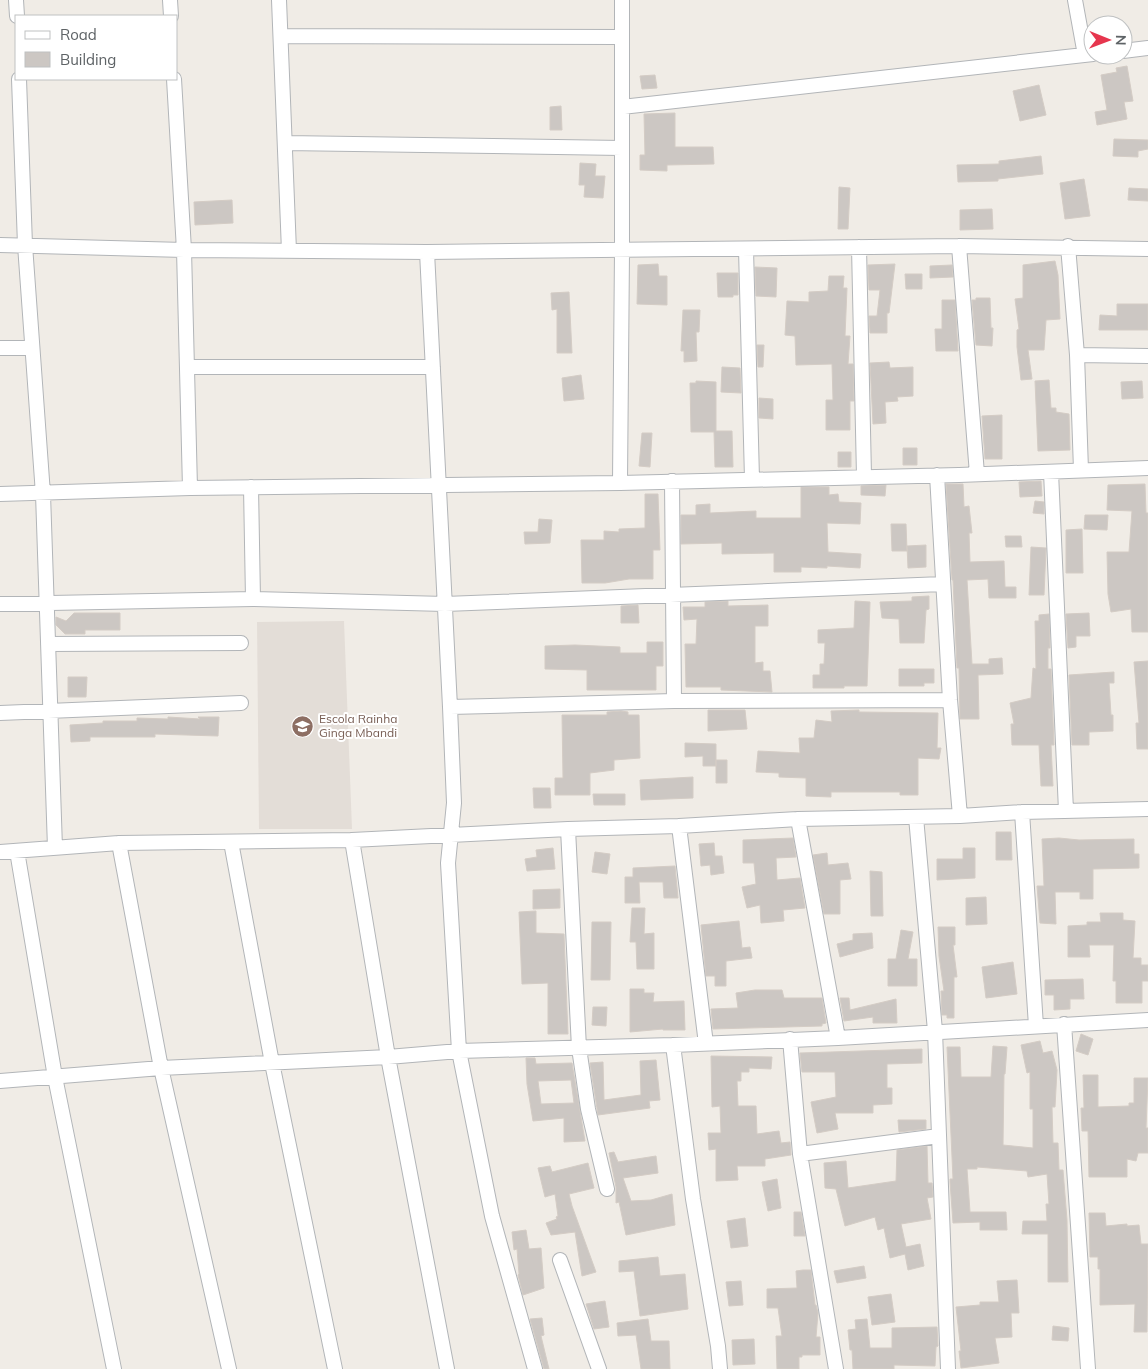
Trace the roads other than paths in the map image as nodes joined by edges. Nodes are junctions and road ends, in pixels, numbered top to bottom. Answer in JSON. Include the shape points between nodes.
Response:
{"nodes":[{"id":1,"x":16,"y":0,"type":"edge"},
{"id":2,"x":170,"y":0,"type":"edge"},
{"id":3,"x":279,"y":0,"type":"edge"},
{"id":4,"x":622,"y":0,"type":"edge"},
{"id":5,"x":1075,"y":0,"type":"edge"},
{"id":6,"x":17,"y":15,"type":"edge"},
{"id":7,"x":171,"y":15,"type":"edge"},
{"id":8,"x":1083,"y":31,"type":"edge"},
{"id":9,"x":281,"y":36,"type":"junction"},
{"id":10,"x":622,"y":37,"type":"junction"},
{"id":11,"x":1148,"y":48,"type":"edge"},
{"id":12,"x":1133,"y":50,"type":"edge"},
{"id":13,"x":1083,"y":56,"type":"edge"},
{"id":14,"x":19,"y":80,"type":"edge"},
{"id":15,"x":174,"y":80,"type":"edge"},
{"id":16,"x":622,"y":107,"type":"junction"},
{"id":17,"x":285,"y":143,"type":"junction"},
{"id":18,"x":622,"y":148,"type":"junction"},
{"id":19,"x":0,"y":245,"type":"edge"},
{"id":20,"x":25,"y":245,"type":"junction"},
{"id":21,"x":959,"y":246,"type":"junction"},
{"id":22,"x":1068,"y":246,"type":"junction"},
{"id":23,"x":859,"y":247,"type":"junction"},
{"id":24,"x":746,"y":249,"type":"junction"},
{"id":25,"x":1148,"y":249,"type":"edge"},
{"id":26,"x":184,"y":250,"type":"junction"},
{"id":27,"x":289,"y":251,"type":"junction"},
{"id":28,"x":622,"y":251,"type":"junction"},
{"id":29,"x":427,"y":252,"type":"junction"},
{"id":30,"x":0,"y":348,"type":"edge"},
{"id":31,"x":32,"y":348,"type":"junction"},
{"id":32,"x":1077,"y":355,"type":"junction"},
{"id":33,"x":1148,"y":356,"type":"edge"},
{"id":34,"x":187,"y":367,"type":"junction"},
{"id":35,"x":433,"y":367,"type":"junction"},
{"id":36,"x":1148,"y":468,"type":"edge"},
{"id":37,"x":1081,"y":470,"type":"junction"},
{"id":38,"x":1051,"y":472,"type":"junction"},
{"id":39,"x":977,"y":474,"type":"junction"},
{"id":40,"x":937,"y":475,"type":"junction"},
{"id":41,"x":864,"y":476,"type":"junction"},
{"id":42,"x":752,"y":479,"type":"junction"},
{"id":43,"x":672,"y":481,"type":"junction"},
{"id":44,"x":620,"y":482,"type":"junction"},
{"id":45,"x":440,"y":485,"type":"junction"},
{"id":46,"x":251,"y":487,"type":"junction"},
{"id":47,"x":190,"y":488,"type":"junction"},
{"id":48,"x":0,"y":494,"type":"edge"},
{"id":49,"x":42,"y":494,"type":"junction"},
{"id":50,"x":944,"y":584,"type":"junction"},
{"id":51,"x":672,"y":594,"type":"junction"},
{"id":52,"x":253,"y":599,"type":"junction"},
{"id":53,"x":46,"y":603,"type":"junction"},
{"id":54,"x":0,"y":604,"type":"edge"},
{"id":55,"x":445,"y":604,"type":"junction"},
{"id":56,"x":241,"y":643,"type":"dead end"},
{"id":57,"x":48,"y":644,"type":"junction"},
{"id":58,"x":950,"y":700,"type":"junction"},
{"id":59,"x":674,"y":701,"type":"junction"},
{"id":60,"x":241,"y":703,"type":"dead end"},
{"id":61,"x":450,"y":707,"type":"junction"},
{"id":62,"x":49,"y":711,"type":"junction"},
{"id":63,"x":0,"y":713,"type":"edge"},
{"id":64,"x":1148,"y":809,"type":"edge"},
{"id":65,"x":1066,"y":810,"type":"junction"},
{"id":66,"x":1022,"y":812,"type":"junction"},
{"id":67,"x":960,"y":816,"type":"junction"},
{"id":68,"x":916,"y":817,"type":"junction"},
{"id":69,"x":798,"y":819,"type":"junction"},
{"id":70,"x":680,"y":826,"type":"junction"},
{"id":71,"x":568,"y":829,"type":"junction"},
{"id":72,"x":451,"y":834,"type":"junction"},
{"id":73,"x":352,"y":840,"type":"junction"},
{"id":74,"x":231,"y":842,"type":"junction"},
{"id":75,"x":119,"y":843,"type":"junction"},
{"id":76,"x":55,"y":848,"type":"junction"},
{"id":77,"x":17,"y":851,"type":"junction"},
{"id":78,"x":0,"y":852,"type":"edge"},
{"id":79,"x":1148,"y":1020,"type":"edge"},
{"id":80,"x":1064,"y":1024,"type":"junction"},
{"id":81,"x":1036,"y":1026,"type":"junction"},
{"id":82,"x":934,"y":1031,"type":"junction"},
{"id":83,"x":838,"y":1038,"type":"junction"},
{"id":84,"x":790,"y":1040,"type":"junction"},
{"id":85,"x":706,"y":1044,"type":"junction"},
{"id":86,"x":673,"y":1045,"type":"junction"},
{"id":87,"x":579,"y":1048,"type":"junction"},
{"id":88,"x":459,"y":1051,"type":"junction"},
{"id":89,"x":388,"y":1057,"type":"junction"},
{"id":90,"x":272,"y":1063,"type":"junction"},
{"id":91,"x":161,"y":1068,"type":"junction"},
{"id":92,"x":55,"y":1077,"type":"junction"},
{"id":93,"x":0,"y":1081,"type":"edge"},
{"id":94,"x":939,"y":1136,"type":"junction"},
{"id":95,"x":800,"y":1154,"type":"junction"},
{"id":96,"x":607,"y":1189,"type":"dead end"},
{"id":97,"x":560,"y":1260,"type":"dead end"},
{"id":98,"x":114,"y":1369,"type":"edge"},
{"id":99,"x":229,"y":1369,"type":"edge"},
{"id":100,"x":335,"y":1369,"type":"edge"},
{"id":101,"x":447,"y":1369,"type":"edge"},
{"id":102,"x":535,"y":1369,"type":"edge"},
{"id":103,"x":599,"y":1369,"type":"edge"},
{"id":104,"x":720,"y":1369,"type":"edge"},
{"id":105,"x":836,"y":1369,"type":"edge"},
{"id":106,"x":948,"y":1369,"type":"edge"},
{"id":107,"x":1088,"y":1369,"type":"edge"}],
"edges":[{"from":1,"to":6,"type":"street"},
{"from":2,"to":7,"type":"street"},
{"from":3,"to":9,"type":"street"},
{"from":4,"to":10,"type":"street"},
{"from":5,"to":8,"type":"street"},
{"from":9,"to":10,"type":"street"},
{"from":9,"to":17,"type":"street"},
{"from":10,"to":16,"type":"street"},
{"from":11,"to":12,"type":"street"},
{"from":13,"to":16,"type":"street"},
{"from":14,"to":20,"type":"street"},
{"from":15,"to":26,"type":"street"},
{"from":16,"to":18,"type":"street"},
{"from":17,"to":18,"type":"street"},
{"from":17,"to":27,"type":"street"},
{"from":18,"to":28,"type":"street"},
{"from":19,"to":20,"type":"street"},
{"from":20,"to":26,"type":"street"},
{"from":20,"to":31,"type":"street"},
{"from":21,"to":22,"type":"street"},
{"from":21,"to":23,"type":"street"},
{"from":21,"to":39,"type":"street"},
{"from":22,"to":25,"type":"street"},
{"from":22,"to":32,"type":"street"},
{"from":23,"to":24,"type":"street"},
{"from":23,"to":41,"type":"street"},
{"from":24,"to":28,"type":"street"},
{"from":24,"to":42,"type":"street"},
{"from":26,"to":27,"type":"street"},
{"from":26,"to":34,"type":"street"},
{"from":27,"to":29,"type":"street"},
{"from":28,"to":29,"type":"street"},
{"from":28,"to":44,"type":"street"},
{"from":29,"to":35,"type":"street"},
{"from":30,"to":31,"type":"street"},
{"from":31,"to":49,"type":"street"},
{"from":32,"to":33,"type":"street"},
{"from":32,"to":37,"type":"street"},
{"from":34,"to":35,"type":"street"},
{"from":34,"to":47,"type":"street"},
{"from":35,"to":45,"type":"street"},
{"from":36,"to":37,"type":"street"},
{"from":37,"to":38,"type":"street"},
{"from":38,"to":39,"type":"street"},
{"from":38,"to":65,"type":"street"},
{"from":39,"to":40,"type":"street"},
{"from":40,"to":41,"type":"street"},
{"from":40,"to":50,"type":"street"},
{"from":41,"to":42,"type":"street"},
{"from":42,"to":43,"type":"street"},
{"from":43,"to":44,"type":"street"},
{"from":43,"to":51,"type":"street"},
{"from":44,"to":45,"type":"street"},
{"from":45,"to":46,"type":"street"},
{"from":45,"to":55,"type":"street"},
{"from":46,"to":47,"type":"street"},
{"from":46,"to":52,"type":"street"},
{"from":47,"to":49,"type":"street"},
{"from":48,"to":49,"type":"street"},
{"from":49,"to":53,"type":"street"},
{"from":50,"to":51,"type":"street"},
{"from":50,"to":58,"type":"street"},
{"from":51,"to":55,"type":"street"},
{"from":51,"to":59,"type":"street"},
{"from":52,"to":53,"type":"street"},
{"from":52,"to":55,"type":"street"},
{"from":53,"to":54,"type":"street"},
{"from":53,"to":57,"type":"street"},
{"from":55,"to":61,"type":"street"},
{"from":56,"to":57,"type":"street"},
{"from":57,"to":62,"type":"street"},
{"from":58,"to":59,"type":"street"},
{"from":58,"to":67,"type":"street"},
{"from":59,"to":61,"type":"street"},
{"from":60,"to":62,"type":"street"},
{"from":61,"to":72,"type":"street","via":[[454,803]]},
{"from":62,"to":63,"type":"street"},
{"from":62,"to":76,"type":"street"},
{"from":64,"to":65,"type":"street"},
{"from":65,"to":66,"type":"street"},
{"from":66,"to":67,"type":"street"},
{"from":66,"to":81,"type":"street"},
{"from":67,"to":68,"type":"street"},
{"from":68,"to":69,"type":"street"},
{"from":68,"to":82,"type":"street"},
{"from":69,"to":70,"type":"street"},
{"from":69,"to":83,"type":"street"},
{"from":70,"to":71,"type":"street"},
{"from":70,"to":85,"type":"street"},
{"from":71,"to":72,"type":"street"},
{"from":71,"to":87,"type":"street"},
{"from":72,"to":73,"type":"street"},
{"from":72,"to":88,"type":"street","via":[[448,863]]},
{"from":73,"to":74,"type":"street"},
{"from":73,"to":89,"type":"street"},
{"from":74,"to":75,"type":"street"},
{"from":74,"to":90,"type":"street"},
{"from":75,"to":76,"type":"street"},
{"from":75,"to":91,"type":"street"},
{"from":76,"to":77,"type":"street"},
{"from":77,"to":78,"type":"street"},
{"from":77,"to":92,"type":"street"},
{"from":79,"to":80,"type":"street"},
{"from":80,"to":81,"type":"street"},
{"from":80,"to":107,"type":"street"},
{"from":81,"to":82,"type":"street"},
{"from":82,"to":83,"type":"street"},
{"from":82,"to":94,"type":"street"},
{"from":83,"to":84,"type":"street"},
{"from":84,"to":85,"type":"street"},
{"from":84,"to":95,"type":"street"},
{"from":85,"to":86,"type":"street"},
{"from":86,"to":87,"type":"street"},
{"from":86,"to":104,"type":"street"},
{"from":87,"to":88,"type":"street"},
{"from":87,"to":96,"type":"street","via":[[588,1109]]},
{"from":88,"to":89,"type":"street"},
{"from":88,"to":102,"type":"street","via":[[492,1216]]},
{"from":89,"to":90,"type":"street"},
{"from":89,"to":101,"type":"street"},
{"from":90,"to":91,"type":"street"},
{"from":90,"to":100,"type":"street"},
{"from":91,"to":92,"type":"street"},
{"from":91,"to":99,"type":"street"},
{"from":92,"to":93,"type":"street"},
{"from":92,"to":98,"type":"street"},
{"from":94,"to":95,"type":"street"},
{"from":94,"to":106,"type":"street"},
{"from":95,"to":105,"type":"street"},
{"from":97,"to":103,"type":"street"}]}
